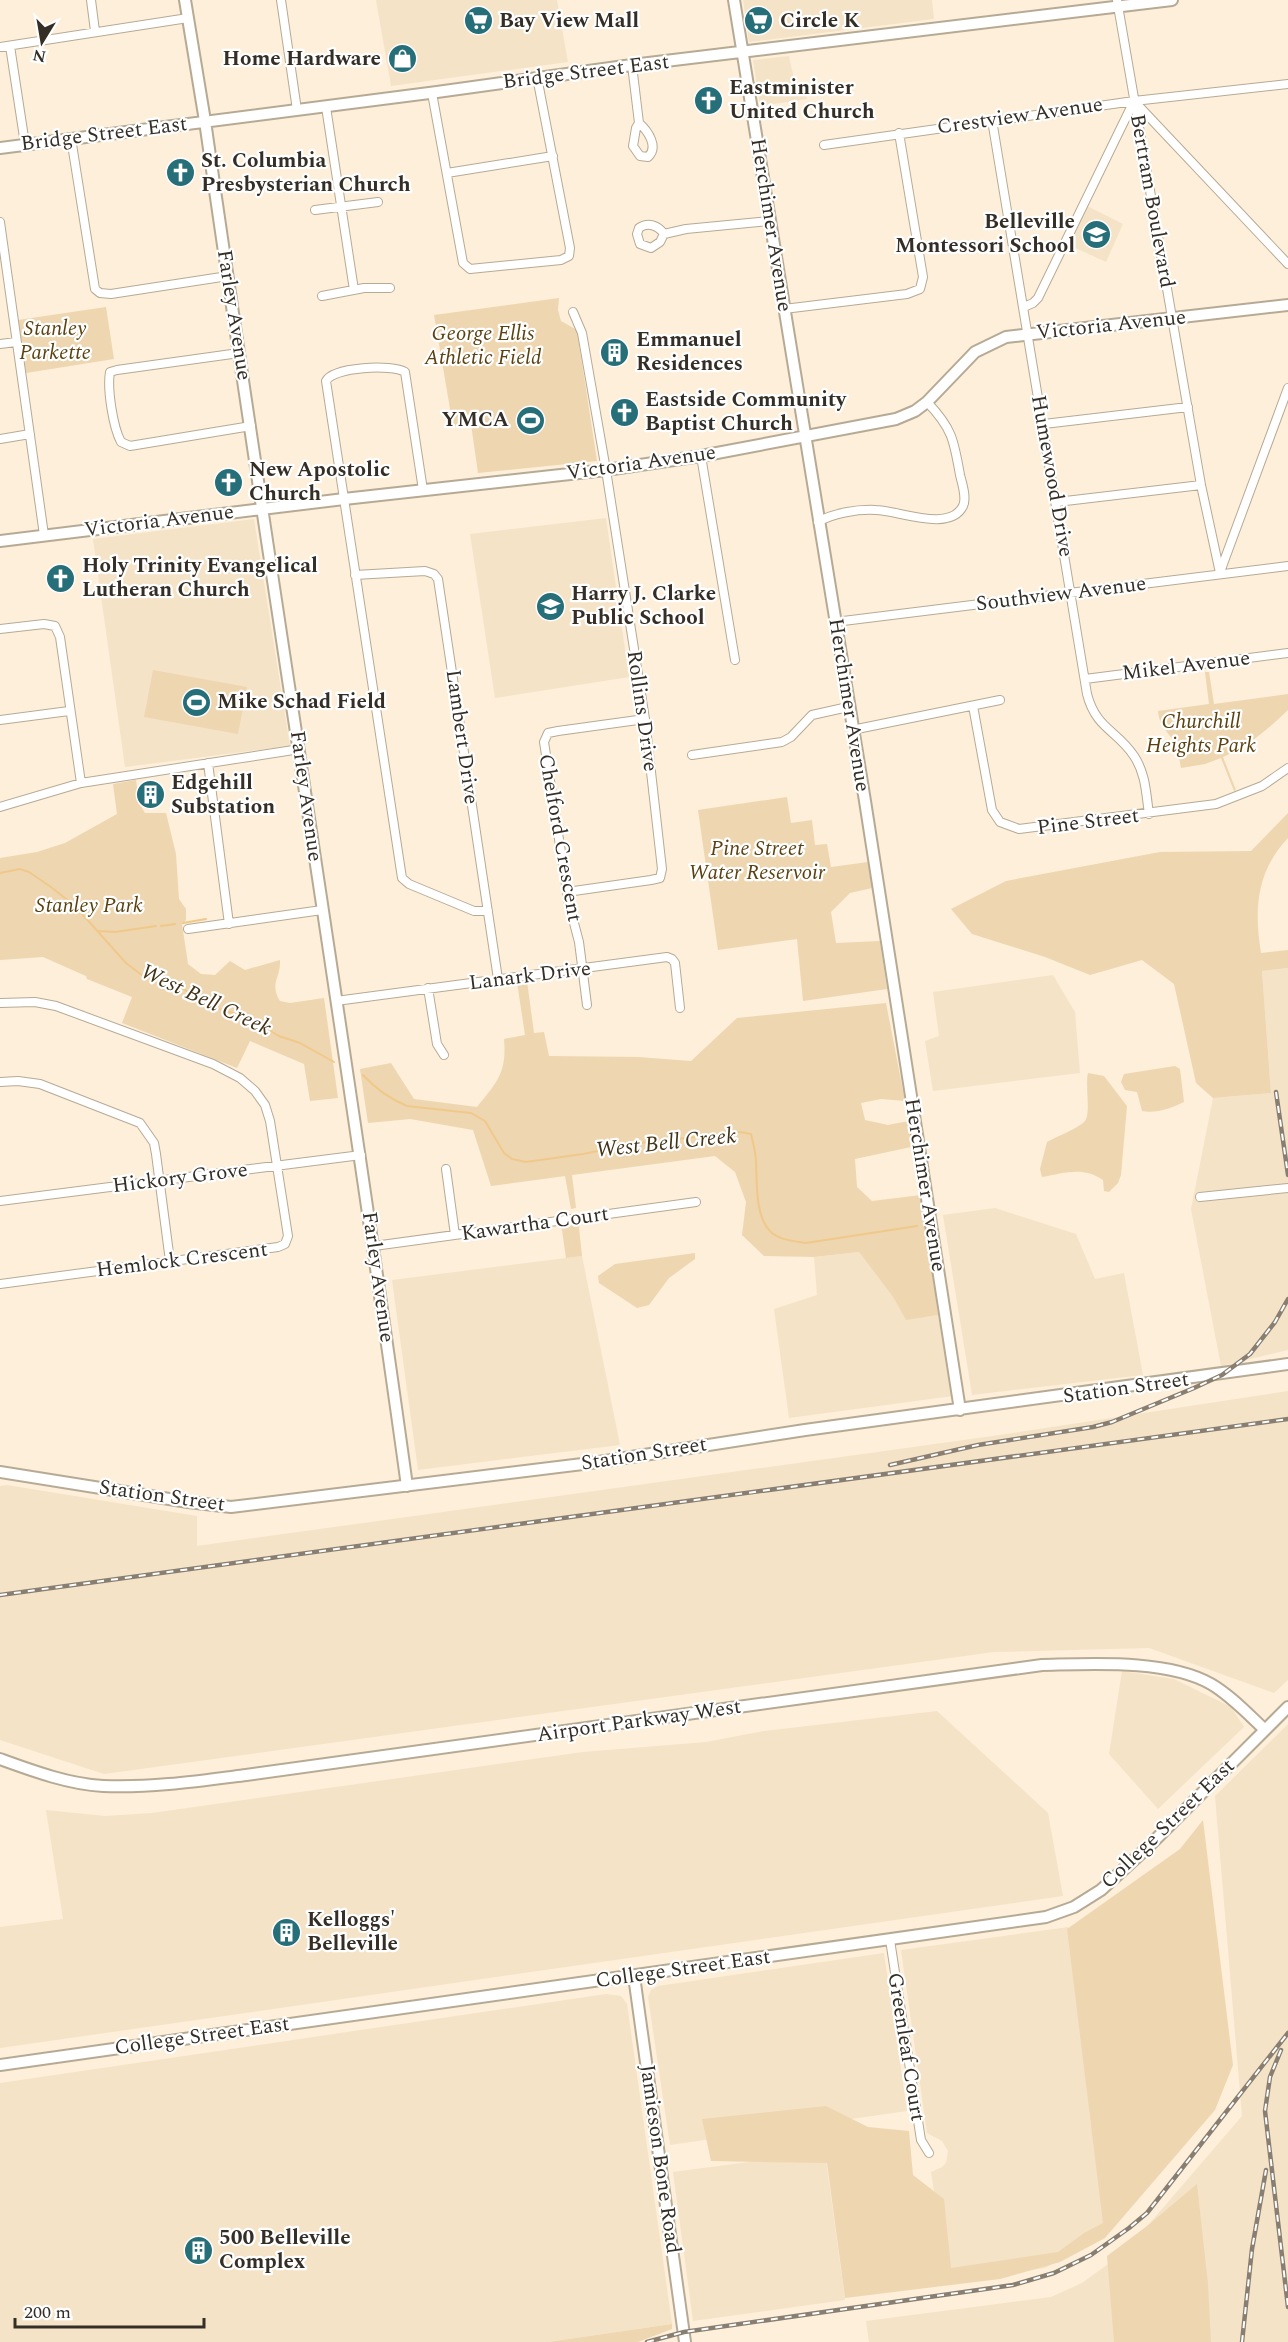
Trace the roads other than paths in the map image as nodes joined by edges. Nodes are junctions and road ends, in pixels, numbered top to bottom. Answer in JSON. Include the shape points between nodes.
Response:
{"nodes":[{"id":1,"x":91,"y":0,"type":"edge"},
{"id":2,"x":184,"y":0,"type":"edge"},
{"id":3,"x":281,"y":0,"type":"edge"},
{"id":4,"x":734,"y":0,"type":"edge"},
{"id":5,"x":1172,"y":0,"type":"edge"},
{"id":6,"x":1117,"y":3,"type":"edge"},
{"id":7,"x":188,"y":18,"type":"junction"},
{"id":8,"x":95,"y":31,"type":"junction"},
{"id":9,"x":10,"y":46,"type":"junction"},
{"id":10,"x":0,"y":47,"type":"edge"},
{"id":11,"x":742,"y":53,"type":"junction"},
{"id":12,"x":632,"y":65,"type":"junction"},
{"id":13,"x":537,"y":77,"type":"junction"},
{"id":14,"x":1288,"y":84,"type":"edge"},
{"id":15,"x":432,"y":93,"type":"junction"},
{"id":16,"x":1134,"y":101,"type":"junction"},
{"id":17,"x":326,"y":107,"type":"junction"},
{"id":18,"x":297,"y":110,"type":"junction"},
{"id":19,"x":992,"y":120,"type":"junction"},
{"id":20,"x":205,"y":121,"type":"junction"},
{"id":21,"x":639,"y":123,"type":"dead end"},
{"id":22,"x":899,"y":133,"type":"junction"},
{"id":23,"x":71,"y":138,"type":"junction"},
{"id":24,"x":25,"y":144,"type":"junction"},
{"id":25,"x":824,"y":145,"type":"dead end"},
{"id":26,"x":0,"y":148,"type":"edge"},
{"id":27,"x":553,"y":156,"type":"junction"},
{"id":28,"x":447,"y":173,"type":"junction"},
{"id":29,"x":378,"y":202,"type":"dead end"},
{"id":30,"x":343,"y":208,"type":"junction"},
{"id":31,"x":315,"y":210,"type":"dead end"},
{"id":32,"x":769,"y":220,"type":"junction"},
{"id":33,"x":0,"y":222,"type":"edge"},
{"id":34,"x":664,"y":234,"type":"dead end"},
{"id":35,"x":2,"y":250,"type":"edge"},
{"id":36,"x":1288,"y":264,"type":"edge"},
{"id":37,"x":228,"y":276,"type":"junction"},
{"id":38,"x":390,"y":288,"type":"dead end"},
{"id":39,"x":354,"y":290,"type":"junction"},
{"id":40,"x":322,"y":296,"type":"dead end"},
{"id":41,"x":1288,"y":305,"type":"edge"},
{"id":42,"x":1024,"y":307,"type":"junction"},
{"id":43,"x":784,"y":309,"type":"junction"},
{"id":44,"x":573,"y":312,"type":"dead end"},
{"id":45,"x":1173,"y":319,"type":"junction"},
{"id":46,"x":1028,"y":334,"type":"junction"},
{"id":47,"x":16,"y":342,"type":"junction"},
{"id":48,"x":0,"y":344,"type":"edge"},
{"id":49,"x":239,"y":353,"type":"junction"},
{"id":50,"x":1288,"y":388,"type":"edge"},
{"id":51,"x":927,"y":402,"type":"junction"},
{"id":52,"x":1188,"y":406,"type":"junction"},
{"id":53,"x":1044,"y":424,"type":"junction"},
{"id":54,"x":251,"y":426,"type":"junction"},
{"id":55,"x":30,"y":434,"type":"junction"},
{"id":56,"x":804,"y":437,"type":"junction"},
{"id":57,"x":0,"y":439,"type":"edge"},
{"id":58,"x":701,"y":456,"type":"junction"},
{"id":59,"x":606,"y":470,"type":"junction"},
{"id":60,"x":1201,"y":485,"type":"junction"},
{"id":61,"x":423,"y":490,"type":"junction"},
{"id":62,"x":344,"y":499,"type":"junction"},
{"id":63,"x":1057,"y":502,"type":"junction"},
{"id":64,"x":264,"y":509,"type":"junction"},
{"id":65,"x":818,"y":522,"type":"junction"},
{"id":66,"x":44,"y":535,"type":"junction"},
{"id":67,"x":0,"y":541,"type":"edge"},
{"id":68,"x":1288,"y":566,"type":"edge"},
{"id":69,"x":1220,"y":573,"type":"junction"},
{"id":70,"x":355,"y":575,"type":"junction"},
{"id":71,"x":1072,"y":592,"type":"junction"},
{"id":72,"x":835,"y":622,"type":"junction"},
{"id":73,"x":0,"y":629,"type":"edge"},
{"id":74,"x":1288,"y":653,"type":"edge"},
{"id":75,"x":735,"y":660,"type":"dead end"},
{"id":76,"x":1085,"y":679,"type":"junction"},
{"id":77,"x":1000,"y":700,"type":"dead end"},
{"id":78,"x":973,"y":706,"type":"junction"},
{"id":79,"x":848,"y":707,"type":"junction"},
{"id":80,"x":69,"y":711,"type":"junction"},
{"id":81,"x":645,"y":719,"type":"junction"},
{"id":82,"x":0,"y":720,"type":"edge"},
{"id":83,"x":852,"y":730,"type":"junction"},
{"id":84,"x":300,"y":749,"type":"junction"},
{"id":85,"x":692,"y":755,"type":"dead end"},
{"id":86,"x":208,"y":763,"type":"junction"},
{"id":87,"x":1288,"y":768,"type":"edge"},
{"id":88,"x":81,"y":783,"type":"junction"},
{"id":89,"x":0,"y":807,"type":"edge"},
{"id":90,"x":1149,"y":814,"type":"junction"},
{"id":91,"x":567,"y":892,"type":"junction"},
{"id":92,"x":322,"y":910,"type":"junction"},
{"id":93,"x":488,"y":911,"type":"junction"},
{"id":94,"x":229,"y":924,"type":"junction"},
{"id":95,"x":188,"y":929,"type":"dead end"},
{"id":96,"x":582,"y":969,"type":"junction"},
{"id":97,"x":498,"y":979,"type":"junction"},
{"id":98,"x":428,"y":988,"type":"junction"},
{"id":99,"x":336,"y":1000,"type":"junction"},
{"id":100,"x":0,"y":1003,"type":"edge"},
{"id":101,"x":587,"y":1005,"type":"dead end"},
{"id":102,"x":680,"y":1008,"type":"dead end"},
{"id":103,"x":444,"y":1055,"type":"dead end"},
{"id":104,"x":0,"y":1082,"type":"edge"},
{"id":105,"x":361,"y":1155,"type":"junction"},
{"id":106,"x":277,"y":1166,"type":"junction"},
{"id":107,"x":446,"y":1169,"type":"dead end"},
{"id":108,"x":158,"y":1181,"type":"junction"},
{"id":109,"x":1288,"y":1188,"type":"edge"},
{"id":110,"x":1200,"y":1197,"type":"dead end"},
{"id":111,"x":0,"y":1200,"type":"edge"},
{"id":112,"x":696,"y":1202,"type":"dead end"},
{"id":113,"x":455,"y":1235,"type":"junction"},
{"id":114,"x":374,"y":1246,"type":"junction"},
{"id":115,"x":170,"y":1261,"type":"junction"},
{"id":116,"x":0,"y":1284,"type":"edge"},
{"id":117,"x":1288,"y":1364,"type":"edge"},
{"id":118,"x":960,"y":1410,"type":"junction"},
{"id":119,"x":0,"y":1472,"type":"edge"},
{"id":120,"x":407,"y":1486,"type":"junction"},
{"id":121,"x":1288,"y":1707,"type":"edge"},
{"id":122,"x":1264,"y":1729,"type":"junction"},
{"id":123,"x":0,"y":1759,"type":"edge"},
{"id":124,"x":890,"y":1940,"type":"junction"},
{"id":125,"x":634,"y":1976,"type":"junction"},
{"id":126,"x":0,"y":2065,"type":"edge"},
{"id":127,"x":928,"y":2153,"type":"dead end"},
{"id":128,"x":685,"y":2342,"type":"edge"}],
"edges":[{"from":1,"to":8,"type":"street"},
{"from":2,"to":7,"type":"street","name":"Farley Avenue"},
{"from":3,"to":18,"type":"street"},
{"from":4,"to":11,"type":"street","name":"Herchimer Avenue"},
{"from":5,"to":6,"type":"street","name":"Bridge Street East"},
{"from":6,"to":11,"type":"street","name":"Bridge Street East"},
{"from":6,"to":16,"type":"street","name":"Bertram Boulevard"},
{"from":7,"to":8,"type":"street"},
{"from":7,"to":20,"type":"street","name":"Farley Avenue"},
{"from":8,"to":9,"type":"street"},
{"from":9,"to":10,"type":"street"},
{"from":9,"to":24,"type":"street"},
{"from":11,"to":12,"type":"street","name":"Bridge Street East"},
{"from":11,"to":32,"type":"street","name":"Herchimer Avenue"},
{"from":12,"to":13,"type":"street","name":"Bridge Street East"},
{"from":12,"to":21,"type":"street"},
{"from":13,"to":15,"type":"street","name":"Bridge Street East"},
{"from":13,"to":27,"type":"street"},
{"from":14,"to":16,"type":"street","name":"Crestview Avenue"},
{"from":15,"to":17,"type":"street","name":"Bridge Street East"},
{"from":15,"to":28,"type":"street"},
{"from":16,"to":19,"type":"street","name":"Crestview Avenue"},
{"from":16,"to":36,"type":"street"},
{"from":16,"to":42,"type":"street","via":[[1038,298]]},
{"from":16,"to":45,"type":"street","name":"Bertram Boulevard"},
{"from":17,"to":18,"type":"street","name":"Bridge Street East"},
{"from":17,"to":30,"type":"street"},
{"from":18,"to":20,"type":"street","name":"Bridge Street East"},
{"from":19,"to":22,"type":"street","name":"Crestview Avenue"},
{"from":19,"to":42,"type":"street","name":"Humewood Drive"},
{"from":20,"to":23,"type":"street","name":"Bridge Street East"},
{"from":20,"to":37,"type":"street","name":"Farley Avenue"},
{"from":22,"to":25,"type":"street","name":"Crestview Avenue"},
{"from":22,"to":43,"type":"street","via":[[923,277],[920,289],[907,294]]},
{"from":23,"to":24,"type":"street","name":"Bridge Street East"},
{"from":23,"to":37,"type":"street","via":[[95,289],[111,294]]},
{"from":24,"to":26,"type":"street","name":"Bridge Street East"},
{"from":27,"to":28,"type":"street"},
{"from":27,"to":28,"type":"street","via":[[570,248],[569,256],[561,260],[466,267]]},
{"from":29,"to":30,"type":"street"},
{"from":30,"to":31,"type":"street"},
{"from":30,"to":39,"type":"street"},
{"from":32,"to":34,"type":"street"},
{"from":32,"to":43,"type":"street","name":"Herchimer Avenue"},
{"from":33,"to":35,"type":"street"},
{"from":35,"to":47,"type":"street"},
{"from":37,"to":49,"type":"street","name":"Farley Avenue"},
{"from":38,"to":39,"type":"street"},
{"from":39,"to":40,"type":"street"},
{"from":41,"to":45,"type":"street","name":"Victoria Avenue"},
{"from":42,"to":46,"type":"street","name":"Humewood Drive"},
{"from":43,"to":56,"type":"street","name":"Herchimer Avenue"},
{"from":44,"to":59,"type":"street","name":"Rollins Drive","via":[[582,333]]},
{"from":45,"to":46,"type":"street","name":"Victoria Avenue"},
{"from":45,"to":52,"type":"street","name":"Bertram Boulevard"},
{"from":46,"to":51,"type":"street","name":"Victoria Avenue","via":[[997,340],[975,352]]},
{"from":46,"to":53,"type":"street","name":"Humewood Drive"},
{"from":47,"to":48,"type":"street"},
{"from":47,"to":55,"type":"street"},
{"from":49,"to":54,"type":"street","name":"Farley Avenue"},
{"from":49,"to":54,"type":"street","via":[[110,372],[116,433],[121,442],[130,446]]},
{"from":50,"to":69,"type":"street"},
{"from":51,"to":56,"type":"street","name":"Victoria Avenue","via":[[896,419]]},
{"from":51,"to":65,"type":"street","via":[[950,429],[955,445],[963,492],[963,505],[956,514],[927,519],[862,510]]},
{"from":52,"to":53,"type":"street"},
{"from":52,"to":60,"type":"street","name":"Bertram Boulevard"},
{"from":53,"to":63,"type":"street","name":"Humewood Drive"},
{"from":54,"to":64,"type":"street","name":"Farley Avenue"},
{"from":55,"to":57,"type":"street"},
{"from":55,"to":66,"type":"street"},
{"from":56,"to":58,"type":"street","name":"Victoria Avenue"},
{"from":56,"to":65,"type":"street","name":"Herchimer Avenue"},
{"from":58,"to":59,"type":"street","name":"Victoria Avenue"},
{"from":58,"to":75,"type":"street"},
{"from":59,"to":61,"type":"street","name":"Victoria Avenue"},
{"from":59,"to":81,"type":"street","name":"Rollins Drive"},
{"from":60,"to":63,"type":"street"},
{"from":60,"to":69,"type":"street","name":"Bertram Boulevard"},
{"from":61,"to":62,"type":"street","name":"Victoria Avenue"},
{"from":61,"to":62,"type":"street","via":[[405,372],[398,368],[368,368],[335,373],[326,381]]},
{"from":62,"to":64,"type":"street","name":"Victoria Avenue"},
{"from":62,"to":70,"type":"street"},
{"from":63,"to":71,"type":"street","name":"Humewood Drive"},
{"from":64,"to":66,"type":"street","name":"Victoria Avenue"},
{"from":64,"to":84,"type":"street","name":"Farley Avenue"},
{"from":65,"to":72,"type":"street","name":"Herchimer Avenue"},
{"from":66,"to":67,"type":"street","name":"Victoria Avenue"},
{"from":68,"to":69,"type":"street","name":"Southview Avenue"},
{"from":69,"to":71,"type":"street","name":"Southview Avenue"},
{"from":70,"to":93,"type":"street","via":[[402,878],[474,911]]},
{"from":70,"to":93,"type":"street","name":"Lambert Drive","via":[[425,571],[438,579]]},
{"from":71,"to":72,"type":"street","name":"Southview Avenue"},
{"from":71,"to":76,"type":"street","name":"Humewood Drive"},
{"from":72,"to":79,"type":"street","name":"Herchimer Avenue"},
{"from":73,"to":80,"type":"street","via":[[55,626],[60,637]]},
{"from":74,"to":76,"type":"street","name":"Mikel Avenue"},
{"from":76,"to":90,"type":"street","name":"Humewood Drive","via":[[1089,703],[1098,719],[1130,750],[1142,771]]},
{"from":77,"to":78,"type":"street"},
{"from":78,"to":83,"type":"street"},
{"from":78,"to":90,"type":"street","name":"Pine Street","via":[[993,810],[1005,825],[1027,830]]},
{"from":79,"to":83,"type":"street","name":"Herchimer Avenue"},
{"from":79,"to":85,"type":"street","via":[[812,715],[782,742]]},
{"from":80,"to":82,"type":"street"},
{"from":80,"to":88,"type":"street"},
{"from":81,"to":91,"type":"street","name":"Rollins Drive","via":[[660,838],[660,878]]},
{"from":81,"to":91,"type":"street","name":"Chelford Crescent","via":[[558,731],[548,734],[544,742]]},
{"from":83,"to":118,"type":"street","name":"Herchimer Avenue"},
{"from":84,"to":86,"type":"street"},
{"from":84,"to":92,"type":"street","name":"Farley Avenue"},
{"from":86,"to":88,"type":"street"},
{"from":86,"to":94,"type":"street"},
{"from":87,"to":90,"type":"street","name":"Pine Street","via":[[1263,786],[1232,800]]},
{"from":88,"to":89,"type":"street"},
{"from":91,"to":96,"type":"street","name":"Chelford Crescent"},
{"from":92,"to":94,"type":"street"},
{"from":92,"to":99,"type":"street","name":"Farley Avenue"},
{"from":93,"to":97,"type":"street","name":"Lambert Drive"},
{"from":94,"to":95,"type":"street"},
{"from":96,"to":97,"type":"street","name":"Lanark Drive"},
{"from":96,"to":101,"type":"street","name":"Chelford Crescent"},
{"from":96,"to":102,"type":"street","name":"Lanark Drive","via":[[672,958]]},
{"from":97,"to":98,"type":"street","name":"Lanark Drive"},
{"from":98,"to":99,"type":"street","name":"Lanark Drive"},
{"from":98,"to":103,"type":"street","via":[[436,1044]]},
{"from":99,"to":105,"type":"street","name":"Farley Avenue"},
{"from":100,"to":106,"type":"street","via":[[56,1006],[213,1064],[240,1078],[265,1105],[275,1140]]},
{"from":104,"to":108,"type":"street","via":[[40,1084],[140,1123],[154,1143]]},
{"from":105,"to":106,"type":"street","name":"Hickory Grove"},
{"from":105,"to":114,"type":"street","name":"Farley Avenue"},
{"from":106,"to":108,"type":"street","name":"Hickory Grove"},
{"from":106,"to":115,"type":"street","name":"Hemlock Crescent","via":[[288,1236],[285,1244]]},
{"from":107,"to":113,"type":"street"},
{"from":108,"to":111,"type":"street","name":"Hickory Grove"},
{"from":108,"to":115,"type":"street"},
{"from":109,"to":110,"type":"street"},
{"from":112,"to":113,"type":"street","name":"Kawartha Court"},
{"from":113,"to":114,"type":"street","name":"Kawartha Court"},
{"from":114,"to":120,"type":"street","name":"Farley Avenue"},
{"from":115,"to":116,"type":"street","name":"Hemlock Crescent"},
{"from":117,"to":118,"type":"street","name":"Station Street"},
{"from":118,"to":120,"type":"street","name":"Station Street"},
{"from":119,"to":120,"type":"street","name":"Station Street","via":[[231,1507]]},
{"from":121,"to":122,"type":"street","name":"College Street East"},
{"from":122,"to":123,"type":"street","name":"Airport Parkway West","via":[[1211,1684],[1186,1674],[1110,1664],[1042,1665],[160,1785],[103,1786],[76,1782]]},
{"from":122,"to":124,"type":"street","name":"College Street East","via":[[1148,1847],[1101,1890],[1074,1907],[1047,1917]]},
{"from":124,"to":125,"type":"street","name":"College Street East"},
{"from":124,"to":127,"type":"street","name":"Greenleaf Court","via":[[921,2140]]},
{"from":125,"to":126,"type":"street","name":"College Street East"},
{"from":125,"to":128,"type":"street","name":"Jamieson Bone Road"}]}
